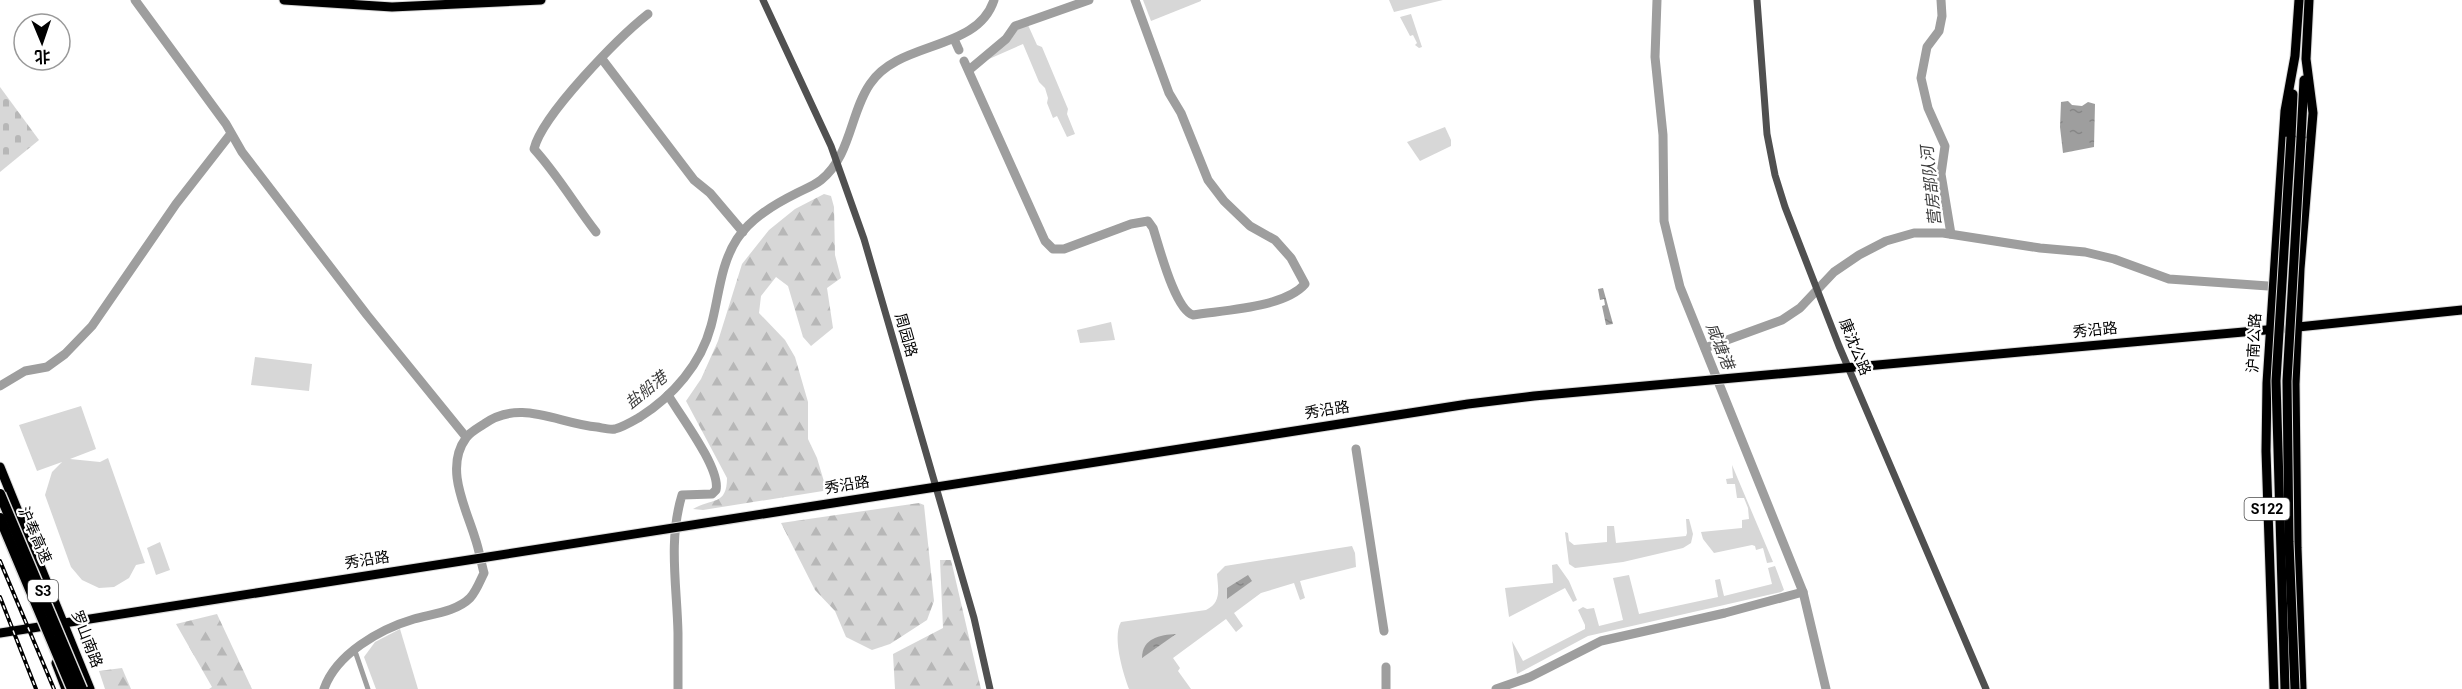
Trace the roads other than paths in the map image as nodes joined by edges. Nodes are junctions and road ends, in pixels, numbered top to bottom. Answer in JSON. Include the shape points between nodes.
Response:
{"nodes":[{"id":1,"x":284,"y":0,"type":"edge"},
{"id":2,"x":541,"y":0,"type":"edge"},
{"id":3,"x":763,"y":0,"type":"edge"},
{"id":4,"x":1757,"y":0,"type":"edge"},
{"id":5,"x":2299,"y":0,"type":"edge"},
{"id":6,"x":2309,"y":0,"type":"edge"},
{"id":7,"x":402,"y":3,"type":"edge"},
{"id":8,"x":2295,"y":56,"type":"junction"},
{"id":9,"x":2306,"y":59,"type":"junction"},
{"id":10,"x":2296,"y":137,"type":"junction"},
{"id":11,"x":2462,"y":310,"type":"edge"},
{"id":12,"x":2298,"y":327,"type":"junction"},
{"id":13,"x":2270,"y":330,"type":"junction"},
{"id":14,"x":1848,"y":367,"type":"junction"},
{"id":15,"x":0,"y":468,"type":"edge"},
{"id":16,"x":936,"y":486,"type":"junction"},
{"id":17,"x":0,"y":494,"type":"edge"},
{"id":18,"x":0,"y":518,"type":"edge"},
{"id":19,"x":0,"y":531,"type":"edge"},
{"id":20,"x":65,"y":622,"type":"junction"},
{"id":21,"x":42,"y":626,"type":"junction"},
{"id":22,"x":0,"y":633,"type":"edge"},
{"id":23,"x":66,"y":689,"type":"edge"},
{"id":24,"x":72,"y":689,"type":"edge"},
{"id":25,"x":82,"y":689,"type":"edge"},
{"id":26,"x":90,"y":689,"type":"edge"},
{"id":27,"x":990,"y":689,"type":"edge"},
{"id":28,"x":1986,"y":689,"type":"edge"},
{"id":29,"x":2274,"y":689,"type":"edge"},
{"id":30,"x":2285,"y":689,"type":"edge"},
{"id":31,"x":2295,"y":689,"type":"edge"},
{"id":32,"x":2302,"y":689,"type":"edge"}],
"edges":[{"from":1,"to":7,"type":"main road"},
{"from":2,"to":7,"type":"main road"},
{"from":3,"to":16,"type":"street","name":"周园路","via":[[844,180]]},
{"from":4,"to":14,"type":"street","name":"康沈公路","via":[[1767,134],[1775,175]]},
{"from":5,"to":8,"type":"main road","name":"沪南公路","number":"S122"},
{"from":6,"to":9,"type":"main road","number":"S122"},
{"from":8,"to":10,"type":"main road"},
{"from":8,"to":13,"type":"main road","name":"沪南公路","number":"S122","via":[[2285,111]]},
{"from":9,"to":10,"type":"main road"},
{"from":9,"to":12,"type":"main road","number":"S122","via":[[2313,113]]},
{"from":10,"to":30,"type":"main road","bridge":true,"via":[[2276,381]]},
{"from":10,"to":31,"type":"main road","bridge":true,"via":[[2287,393]]},
{"from":11,"to":12,"type":"main road","name":"秀沿路"},
{"from":12,"to":13,"type":"main road","name":"秀沿路"},
{"from":12,"to":32,"type":"main road","number":"S122","via":[[2295,446]]},
{"from":13,"to":14,"type":"main road","name":"秀沿路"},
{"from":13,"to":29,"type":"main road","name":"沪南公路","number":"S122","via":[[2266,451]]},
{"from":14,"to":16,"type":"main road","name":"秀沿路","via":[[1468,404]]},
{"from":14,"to":28,"type":"street","name":"康沈公路"},
{"from":15,"to":20,"type":"main road","name":"罗山南路"},
{"from":16,"to":20,"type":"main road","name":"秀沿路"},
{"from":16,"to":27,"type":"street","name":"周园路"},
{"from":17,"to":25,"type":"highway","name":"沪奉高速","number":"S3","bridge":true},
{"from":18,"to":24,"type":"highway","name":"沪奉高速","number":"S3","bridge":true},
{"from":19,"to":21,"type":"main road"},
{"from":20,"to":21,"type":"main road","name":"秀沿路"},
{"from":20,"to":26,"type":"main road","name":"罗山南路"},
{"from":21,"to":22,"type":"main road","name":"秀沿路"},
{"from":21,"to":23,"type":"main road"}]}
